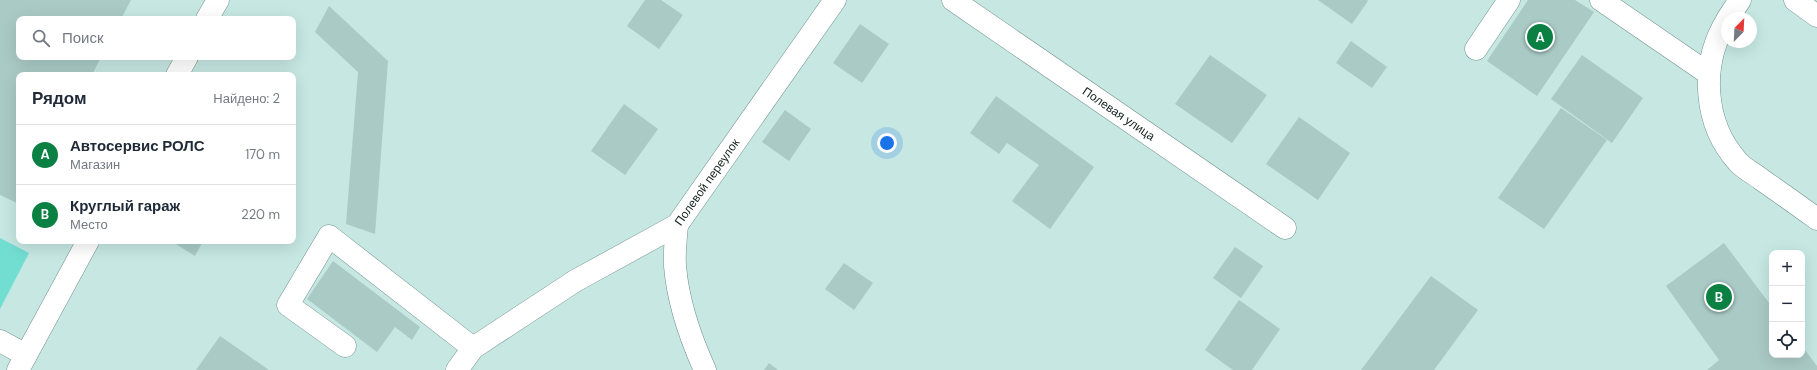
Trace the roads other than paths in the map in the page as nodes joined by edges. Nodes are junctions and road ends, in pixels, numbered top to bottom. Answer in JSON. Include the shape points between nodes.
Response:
{"nodes":[{"id":1,"x":218,"y":0,"type":"edge"},
{"id":2,"x":834,"y":0,"type":"edge"},
{"id":3,"x":953,"y":0,"type":"edge"},
{"id":4,"x":1509,"y":0,"type":"edge"},
{"id":5,"x":1601,"y":0,"type":"edge"},
{"id":6,"x":1740,"y":0,"type":"edge"},
{"id":7,"x":1795,"y":0,"type":"edge"},
{"id":8,"x":1732,"y":12,"type":"edge"},
{"id":9,"x":209,"y":16,"type":"edge"},
{"id":10,"x":1817,"y":16,"type":"edge"},
{"id":11,"x":1721,"y":32,"type":"edge"},
{"id":12,"x":1476,"y":49,"type":"dead end"},
{"id":13,"x":185,"y":60,"type":"edge"},
{"id":14,"x":179,"y":72,"type":"edge"},
{"id":15,"x":1709,"y":74,"type":"junction"},
{"id":16,"x":1817,"y":219,"type":"edge"},
{"id":17,"x":677,"y":225,"type":"junction"},
{"id":18,"x":1285,"y":228,"type":"dead end"},
{"id":19,"x":86,"y":244,"type":"edge"},
{"id":20,"x":0,"y":341,"type":"edge"},
{"id":21,"x":345,"y":346,"type":"dead end"},
{"id":22,"x":473,"y":348,"type":"junction"},
{"id":23,"x":22,"y":362,"type":"edge"},
{"id":24,"x":457,"y":370,"type":"edge"},
{"id":25,"x":705,"y":370,"type":"edge"}],
"edges":[{"from":1,"to":9,"type":"street"},
{"from":2,"to":17,"type":"street","name":"Полевой переулок"},
{"from":3,"to":18,"type":"street","name":"Полевая улица"},
{"from":4,"to":12,"type":"street"},
{"from":5,"to":15,"type":"street"},
{"from":6,"to":8,"type":"street"},
{"from":7,"to":10,"type":"street"},
{"from":11,"to":15,"type":"street"},
{"from":13,"to":14,"type":"street"},
{"from":15,"to":16,"type":"street","via":[[1710,109],[1724,144],[1739,163]]},
{"from":17,"to":22,"type":"street","name":"Полевой переулок","via":[[575,281]]},
{"from":17,"to":25,"type":"street","via":[[675,264],[680,296],[690,332]]},
{"from":19,"to":23,"type":"street"},
{"from":20,"to":23,"type":"street"},
{"from":21,"to":22,"type":"street","via":[[288,305],[329,236]]},
{"from":22,"to":24,"type":"street","name":"Полевой переулок"}]}
